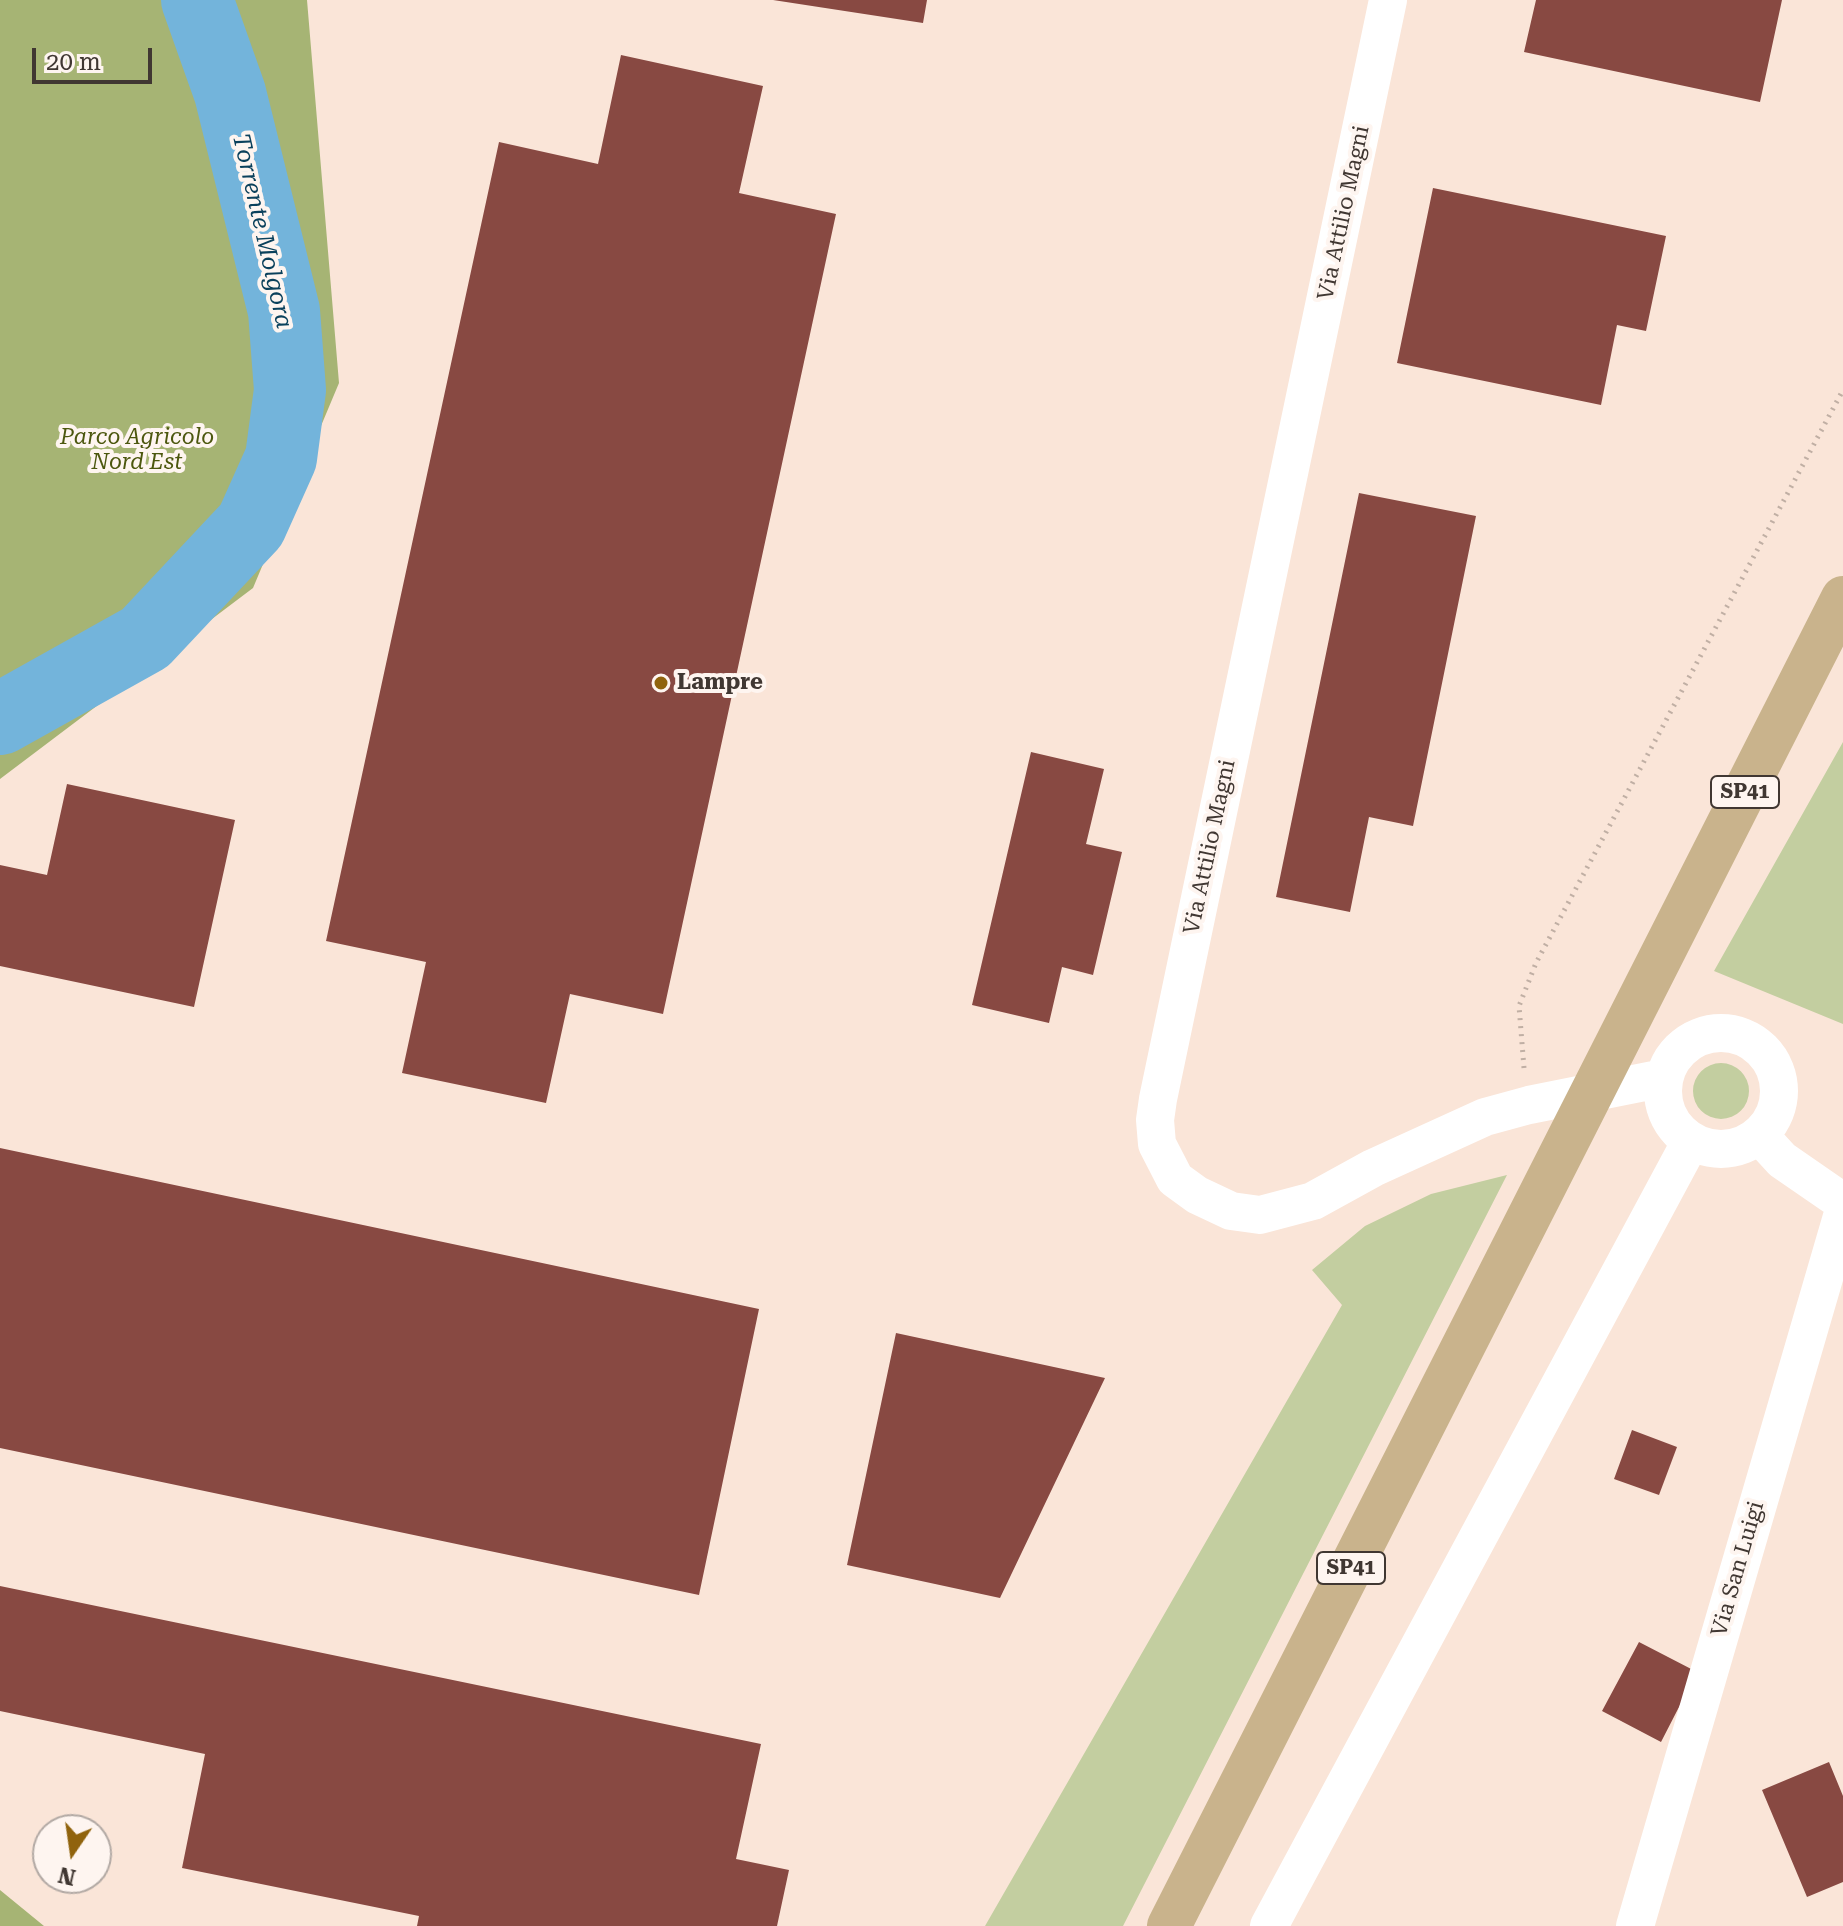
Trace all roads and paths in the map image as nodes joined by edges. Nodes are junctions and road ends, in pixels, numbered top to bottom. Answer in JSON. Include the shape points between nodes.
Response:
{"nodes":[{"id":1,"x":1388,"y":0,"type":"edge"},
{"id":2,"x":1843,"y":390,"type":"edge"},
{"id":3,"x":1843,"y":598,"type":"edge"},
{"id":4,"x":1664,"y":1078,"type":"junction"},
{"id":5,"x":1529,"y":1105,"type":"junction"},
{"id":6,"x":1760,"y":1136,"type":"junction"},
{"id":7,"x":1691,"y":1141,"type":"junction"},
{"id":8,"x":1843,"y":1202,"type":"edge"},
{"id":9,"x":1843,"y":1213,"type":"edge"},
{"id":10,"x":1169,"y":1926,"type":"edge"},
{"id":11,"x":1269,"y":1926,"type":"edge"},
{"id":12,"x":1635,"y":1926,"type":"edge"}],
"edges":[{"from":1,"to":5,"type":"street","name":"Via Attilio Magni","via":[[1158,1099],[1157,1144],[1175,1179],[1197,1195],[1231,1211],[1260,1215],[1313,1201],[1424,1143]]},
{"from":2,"to":5,"type":"path","via":[[1536,963],[1519,1006]]},
{"from":3,"to":10,"type":"main road","number":"SP41"},
{"from":4,"to":5,"type":"street","name":"Via Attilio Magni"},
{"from":4,"to":6,"type":"street","via":[[1685,1044],[1723,1032],[1743,1036],[1761,1047],[1780,1083],[1779,1103]]},
{"from":4,"to":7,"type":"street","via":[[1667,1115]]},
{"from":6,"to":7,"type":"street","via":[[1726,1149]]},
{"from":6,"to":8,"type":"street","via":[[1782,1160]]},
{"from":7,"to":11,"type":"street"},
{"from":9,"to":12,"type":"street","name":"Via San Luigi"}]}
